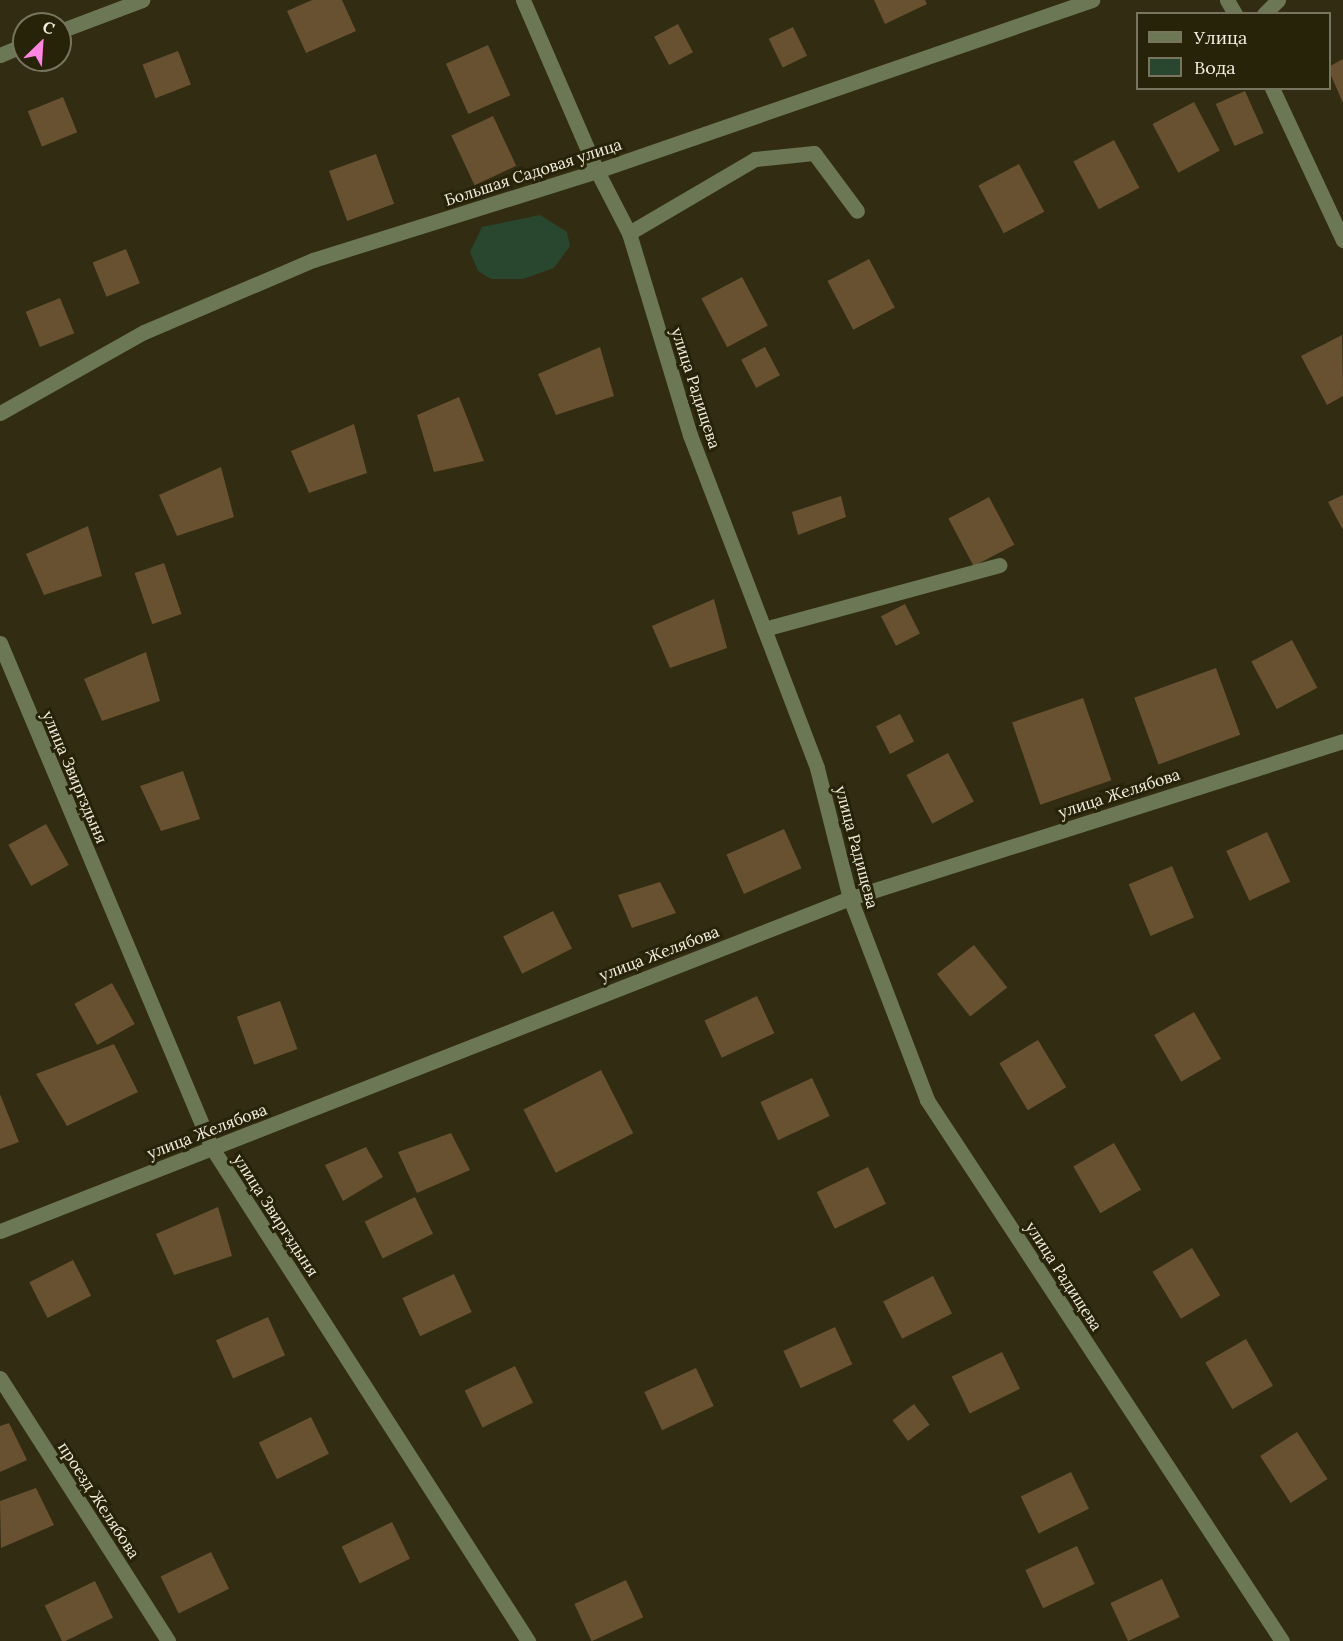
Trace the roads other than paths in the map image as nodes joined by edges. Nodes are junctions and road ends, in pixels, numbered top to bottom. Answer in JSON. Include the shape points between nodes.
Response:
{"nodes":[{"id":1,"x":141,"y":0,"type":"edge"},
{"id":2,"x":523,"y":0,"type":"edge"},
{"id":3,"x":1092,"y":0,"type":"edge"},
{"id":4,"x":1278,"y":0,"type":"edge"},
{"id":5,"x":1266,"y":12,"type":"edge"},
{"id":6,"x":72,"y":27,"type":"edge"},
{"id":7,"x":1273,"y":90,"type":"edge"},
{"id":8,"x":597,"y":171,"type":"junction"},
{"id":9,"x":857,"y":211,"type":"dead end"},
{"id":10,"x":629,"y":233,"type":"junction"},
{"id":11,"x":1343,"y":240,"type":"edge"},
{"id":12,"x":0,"y":413,"type":"edge"},
{"id":13,"x":999,"y":565,"type":"dead end"},
{"id":14,"x":764,"y":629,"type":"junction"},
{"id":15,"x":0,"y":643,"type":"edge"},
{"id":16,"x":1343,"y":741,"type":"edge"},
{"id":17,"x":850,"y":898,"type":"junction"},
{"id":18,"x":212,"y":1148,"type":"junction"},
{"id":19,"x":0,"y":1232,"type":"edge"},
{"id":20,"x":0,"y":1378,"type":"edge"},
{"id":21,"x":168,"y":1641,"type":"edge"},
{"id":22,"x":528,"y":1641,"type":"edge"},
{"id":23,"x":1282,"y":1641,"type":"edge"}],
"edges":[{"from":1,"to":6,"type":"street"},
{"from":2,"to":8,"type":"street","name":"улица Радищева"},
{"from":3,"to":8,"type":"street","name":"Большая Садовая улица"},
{"from":4,"to":5,"type":"street"},
{"from":7,"to":11,"type":"street"},
{"from":8,"to":10,"type":"street","name":"улица Радищева"},
{"from":8,"to":12,"type":"street","name":"Большая Садовая улица","via":[[313,260],[144,332]]},
{"from":9,"to":10,"type":"street","via":[[814,153],[755,159]]},
{"from":10,"to":14,"type":"street","name":"улица Радищева","via":[[690,435]]},
{"from":13,"to":14,"type":"street"},
{"from":14,"to":17,"type":"street","name":"улица Радищева","via":[[817,768]]},
{"from":15,"to":18,"type":"street","name":"улица Звиргздыня"},
{"from":16,"to":17,"type":"street","name":"улица Желябова"},
{"from":17,"to":18,"type":"street","name":"улица Желябова"},
{"from":17,"to":23,"type":"street","name":"улица Радищева","via":[[927,1100]]},
{"from":18,"to":19,"type":"street","name":"улица Желябова"},
{"from":18,"to":22,"type":"street","name":"улица Звиргздыня"},
{"from":20,"to":21,"type":"street","name":"проезд Желябова"}]}
